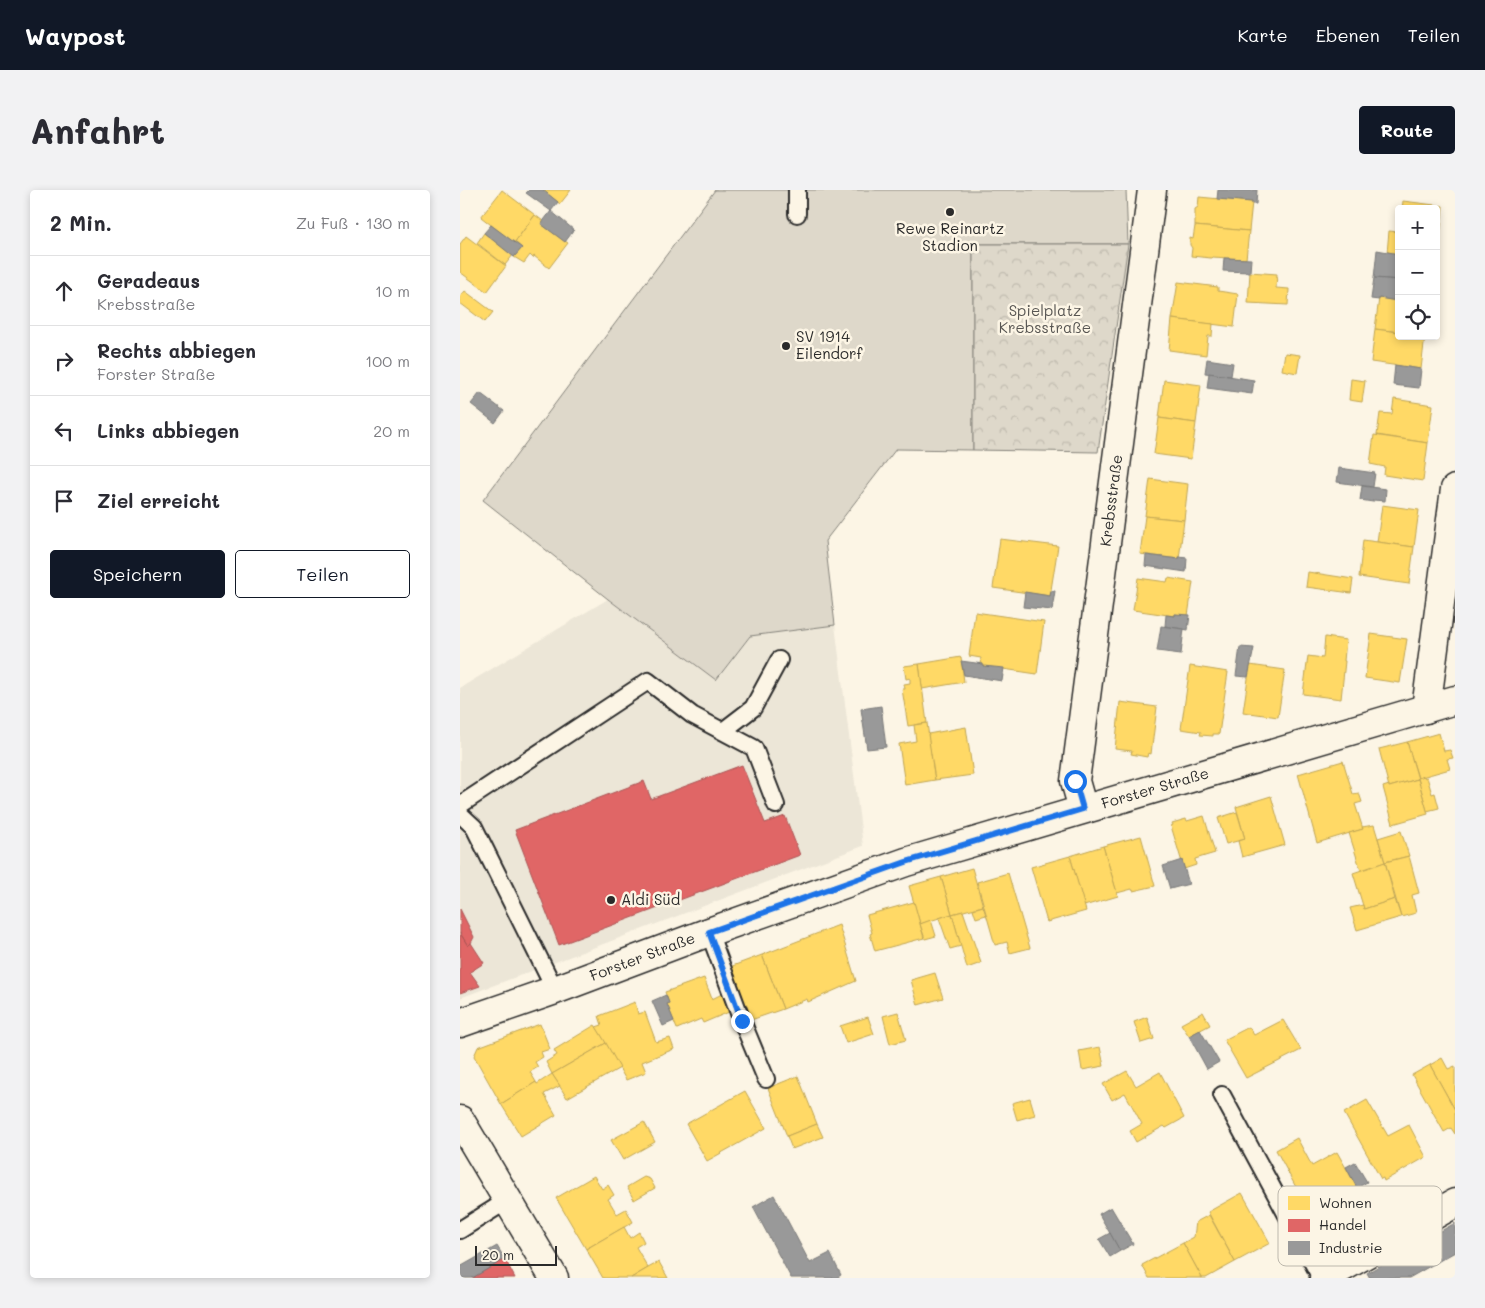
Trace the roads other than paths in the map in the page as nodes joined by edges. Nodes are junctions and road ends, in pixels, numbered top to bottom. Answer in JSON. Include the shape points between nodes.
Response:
{"nodes":[{"id":1,"x":797,"y":190,"type":"edge"},
{"id":2,"x":1152,"y":190,"type":"edge"},
{"id":3,"x":797,"y":214,"type":"dead end"},
{"id":4,"x":1455,"y":489,"type":"edge"},
{"id":5,"x":778,"y":660,"type":"dead end"},
{"id":6,"x":1455,"y":700,"type":"edge"},
{"id":7,"x":1426,"y":709,"type":"junction"},
{"id":8,"x":723,"y":731,"type":"junction"},
{"id":9,"x":460,"y":805,"type":"edge"},
{"id":10,"x":776,"y":805,"type":"dead end"},
{"id":11,"x":1083,"y":809,"type":"junction"},
{"id":12,"x":460,"y":814,"type":"edge"},
{"id":13,"x":709,"y":932,"type":"junction"},
{"id":14,"x":555,"y":990,"type":"junction"},
{"id":15,"x":460,"y":1023,"type":"edge"},
{"id":16,"x":766,"y":1079,"type":"dead end"},
{"id":17,"x":1222,"y":1095,"type":"dead end"},
{"id":18,"x":460,"y":1120,"type":"edge"},
{"id":19,"x":1278,"y":1197,"type":"edge"},
{"id":20,"x":508,"y":1200,"type":"junction"},
{"id":21,"x":1455,"y":1204,"type":"edge"},
{"id":22,"x":1442,"y":1211,"type":"edge"},
{"id":23,"x":460,"y":1230,"type":"edge"},
{"id":24,"x":1315,"y":1266,"type":"edge"},
{"id":25,"x":1344,"y":1266,"type":"edge"},
{"id":26,"x":554,"y":1278,"type":"edge"},
{"id":27,"x":1322,"y":1278,"type":"edge"}],
"edges":[{"from":1,"to":3,"type":"lane"},
{"from":2,"to":11,"type":"street","name":"Krebsstraße","via":[[1075,781]]},
{"from":4,"to":7,"type":"street"},
{"from":5,"to":8,"type":"lane","via":[[753,708]]},
{"from":6,"to":7,"type":"street","name":"Forster Straße"},
{"from":7,"to":11,"type":"street","name":"Forster Straße"},
{"from":8,"to":9,"type":"lane","via":[[692,715],[648,681]]},
{"from":8,"to":10,"type":"lane","via":[[754,748]]},
{"from":11,"to":13,"type":"street","name":"Forster Straße","via":[[906,862]]},
{"from":12,"to":14,"type":"lane","via":[[474,827]]},
{"from":13,"to":14,"type":"street","name":"Forster Straße"},
{"from":13,"to":16,"type":"lane"},
{"from":14,"to":15,"type":"street","name":"Forster Straße"},
{"from":17,"to":19,"type":"lane"},
{"from":18,"to":20,"type":"street"},
{"from":20,"to":23,"type":"lane"},
{"from":20,"to":26,"type":"street"},
{"from":21,"to":22,"type":"street"},
{"from":24,"to":27,"type":"lane"},
{"from":25,"to":27,"type":"street"}]}
